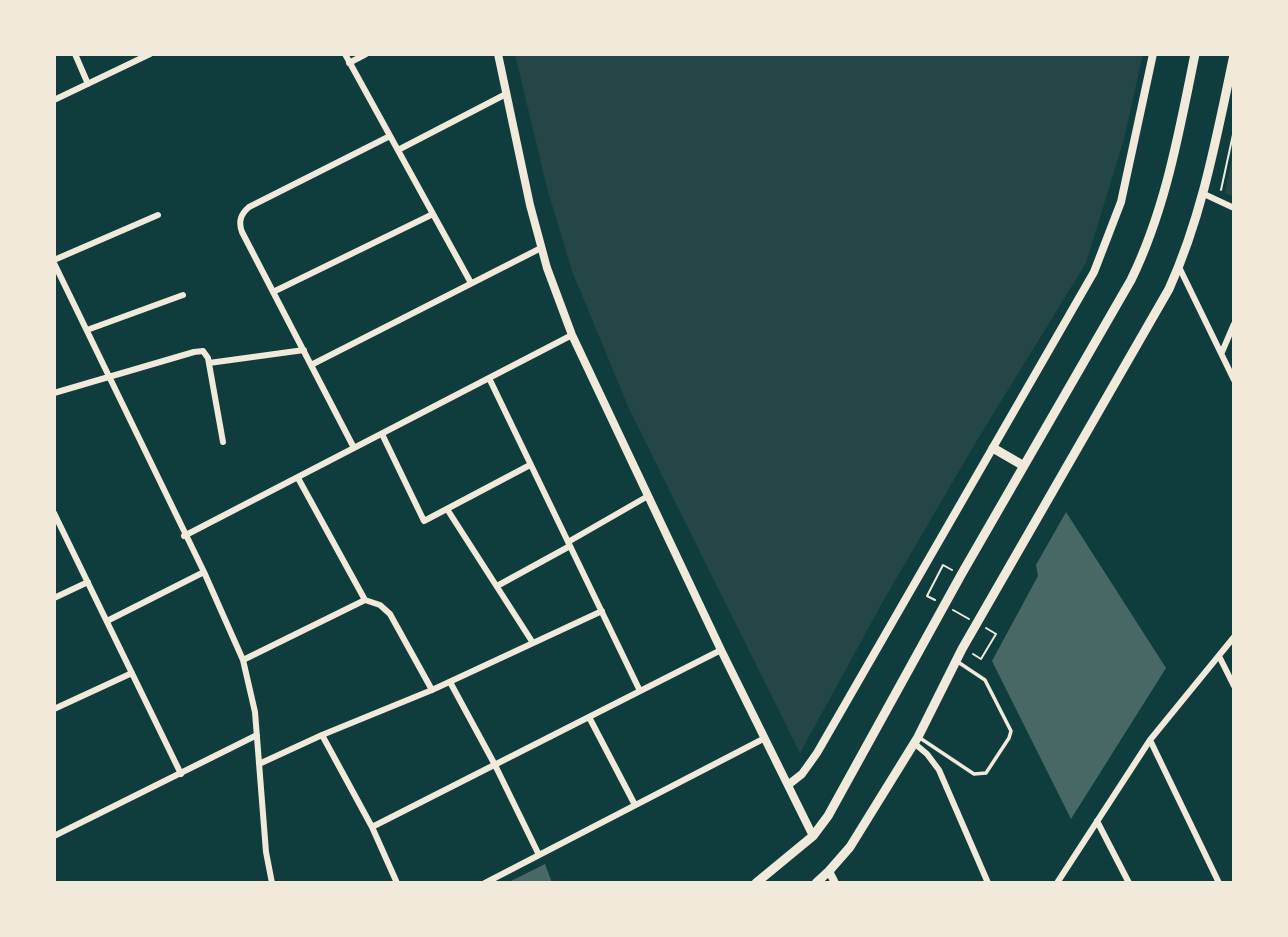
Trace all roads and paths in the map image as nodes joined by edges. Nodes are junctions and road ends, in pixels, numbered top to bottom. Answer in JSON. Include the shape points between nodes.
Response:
{"nodes":[{"id":1,"x":75,"y":54,"type":"edge"},
{"id":2,"x":150,"y":54,"type":"edge"},
{"id":3,"x":345,"y":54,"type":"edge"},
{"id":4,"x":366,"y":54,"type":"edge"},
{"id":5,"x":498,"y":54,"type":"edge"},
{"id":6,"x":1153,"y":54,"type":"edge"},
{"id":7,"x":1195,"y":54,"type":"edge"},
{"id":8,"x":1234,"y":55,"type":"edge"},
{"id":9,"x":349,"y":63,"type":"junction"},
{"id":10,"x":88,"y":84,"type":"junction"},
{"id":11,"x":506,"y":94,"type":"junction"},
{"id":12,"x":54,"y":100,"type":"edge"},
{"id":13,"x":1234,"y":130,"type":"edge"},
{"id":14,"x":390,"y":136,"type":"junction"},
{"id":15,"x":398,"y":150,"type":"junction"},
{"id":16,"x":1204,"y":194,"type":"junction"},
{"id":17,"x":1222,"y":194,"type":"dead end"},
{"id":18,"x":1234,"y":208,"type":"edge"},
{"id":19,"x":158,"y":215,"type":"dead end"},
{"id":20,"x":433,"y":215,"type":"junction"},
{"id":21,"x":541,"y":248,"type":"junction"},
{"id":22,"x":54,"y":261,"type":"edge"},
{"id":23,"x":1179,"y":267,"type":"junction"},
{"id":24,"x":471,"y":283,"type":"junction"},
{"id":25,"x":273,"y":292,"type":"junction"},
{"id":26,"x":183,"y":295,"type":"dead end"},
{"id":27,"x":1234,"y":324,"type":"edge"},
{"id":28,"x":87,"y":330,"type":"junction"},
{"id":29,"x":572,"y":335,"type":"junction"},
{"id":30,"x":303,"y":350,"type":"junction"},
{"id":31,"x":1222,"y":352,"type":"junction"},
{"id":32,"x":209,"y":363,"type":"junction"},
{"id":33,"x":311,"y":365,"type":"junction"},
{"id":34,"x":108,"y":376,"type":"junction"},
{"id":35,"x":489,"y":378,"type":"junction"},
{"id":36,"x":1234,"y":380,"type":"edge"},
{"id":37,"x":54,"y":393,"type":"edge"},
{"id":38,"x":382,"y":434,"type":"junction"},
{"id":39,"x":223,"y":442,"type":"dead end"},
{"id":40,"x":354,"y":448,"type":"junction"},
{"id":41,"x":993,"y":449,"type":"junction"},
{"id":42,"x":530,"y":465,"type":"junction"},
{"id":43,"x":1024,"y":466,"type":"junction"},
{"id":44,"x":298,"y":478,"type":"junction"},
{"id":45,"x":648,"y":496,"type":"junction"},
{"id":46,"x":447,"y":509,"type":"junction"},
{"id":47,"x":54,"y":513,"type":"edge"},
{"id":48,"x":184,"y":536,"type":"junction"},
{"id":49,"x":569,"y":544,"type":"junction"},
{"id":50,"x":943,"y":565,"type":"dead end"},
{"id":51,"x":204,"y":572,"type":"junction"},
{"id":52,"x":88,"y":582,"type":"junction"},
{"id":53,"x":497,"y":586,"type":"junction"},
{"id":54,"x":54,"y":598,"type":"edge"},
{"id":55,"x":365,"y":600,"type":"junction"},
{"id":56,"x":939,"y":602,"type":"dead end"},
{"id":57,"x":950,"y":608,"type":"dead end"},
{"id":58,"x":601,"y":611,"type":"junction"},
{"id":59,"x":107,"y":621,"type":"junction"},
{"id":60,"x":973,"y":621,"type":"dead end"},
{"id":61,"x":985,"y":627,"type":"dead end"},
{"id":62,"x":1234,"y":637,"type":"edge"},
{"id":63,"x":533,"y":643,"type":"junction"},
{"id":64,"x":721,"y":650,"type":"junction"},
{"id":65,"x":1219,"y":656,"type":"junction"},
{"id":66,"x":981,"y":659,"type":"dead end"},
{"id":67,"x":243,"y":660,"type":"junction"},
{"id":68,"x":956,"y":661,"type":"junction"},
{"id":69,"x":132,"y":673,"type":"junction"},
{"id":70,"x":450,"y":682,"type":"junction"},
{"id":71,"x":1234,"y":686,"type":"edge"},
{"id":72,"x":432,"y":690,"type":"junction"},
{"id":73,"x":640,"y":691,"type":"junction"},
{"id":74,"x":54,"y":709,"type":"edge"},
{"id":75,"x":589,"y":717,"type":"junction"},
{"id":76,"x":257,"y":735,"type":"junction"},
{"id":77,"x":322,"y":735,"type":"junction"},
{"id":78,"x":765,"y":738,"type":"junction"},
{"id":79,"x":916,"y":740,"type":"junction"},
{"id":80,"x":1150,"y":740,"type":"junction"},
{"id":81,"x":259,"y":764,"type":"junction"},
{"id":82,"x":495,"y":765,"type":"junction"},
{"id":83,"x":181,"y":774,"type":"junction"},
{"id":84,"x":788,"y":785,"type":"junction"},
{"id":85,"x":635,"y":806,"type":"junction"},
{"id":86,"x":1097,"y":821,"type":"junction"},
{"id":87,"x":372,"y":827,"type":"junction"},
{"id":88,"x":54,"y":835,"type":"edge"},
{"id":89,"x":813,"y":836,"type":"junction"},
{"id":90,"x":539,"y":855,"type":"junction"},
{"id":91,"x":830,"y":872,"type":"junction"},
{"id":92,"x":272,"y":883,"type":"edge"},
{"id":93,"x":397,"y":883,"type":"edge"},
{"id":94,"x":485,"y":883,"type":"edge"},
{"id":95,"x":756,"y":883,"type":"edge"},
{"id":96,"x":816,"y":883,"type":"edge"},
{"id":97,"x":835,"y":883,"type":"edge"},
{"id":98,"x":988,"y":883,"type":"edge"},
{"id":99,"x":1057,"y":883,"type":"edge"},
{"id":100,"x":1129,"y":883,"type":"edge"},
{"id":101,"x":1219,"y":883,"type":"edge"}],
"edges":[{"from":1,"to":10,"type":"street"},
{"from":2,"to":10,"type":"street"},
{"from":3,"to":9,"type":"street"},
{"from":4,"to":9,"type":"street"},
{"from":5,"to":11,"type":"street"},
{"from":6,"to":41,"type":"street","via":[[1127,178],[1105,249]]},
{"from":7,"to":43,"type":"main road","via":[[1168,183],[1152,232],[1130,280]]},
{"from":8,"to":16,"type":"main road"},
{"from":9,"to":14,"type":"street"},
{"from":10,"to":12,"type":"street"},
{"from":11,"to":15,"type":"street"},
{"from":11,"to":21,"type":"street"},
{"from":13,"to":17,"type":"path"},
{"from":14,"to":15,"type":"street"},
{"from":14,"to":25,"type":"street","via":[[241,215],[242,232]]},
{"from":15,"to":20,"type":"street"},
{"from":16,"to":18,"type":"street"},
{"from":16,"to":23,"type":"main road"},
{"from":19,"to":22,"type":"street"},
{"from":20,"to":24,"type":"street"},
{"from":20,"to":25,"type":"street"},
{"from":21,"to":24,"type":"street"},
{"from":21,"to":29,"type":"street"},
{"from":22,"to":28,"type":"street"},
{"from":23,"to":31,"type":"street"},
{"from":23,"to":68,"type":"main road"},
{"from":24,"to":33,"type":"street"},
{"from":25,"to":30,"type":"street"},
{"from":26,"to":28,"type":"street"},
{"from":27,"to":31,"type":"street"},
{"from":28,"to":34,"type":"street"},
{"from":29,"to":35,"type":"street"},
{"from":29,"to":45,"type":"street"},
{"from":30,"to":32,"type":"street"},
{"from":30,"to":33,"type":"street"},
{"from":31,"to":36,"type":"street"},
{"from":32,"to":34,"type":"street","via":[[206,354],[198,351]]},
{"from":32,"to":39,"type":"street"},
{"from":33,"to":40,"type":"street"},
{"from":34,"to":37,"type":"street"},
{"from":34,"to":48,"type":"street"},
{"from":35,"to":38,"type":"street"},
{"from":35,"to":42,"type":"street"},
{"from":38,"to":40,"type":"street"},
{"from":38,"to":46,"type":"street","via":[[424,521]]},
{"from":40,"to":44,"type":"street"},
{"from":41,"to":43,"type":"main road"},
{"from":41,"to":84,"type":"street","via":[[813,761]]},
{"from":42,"to":46,"type":"street"},
{"from":42,"to":49,"type":"street"},
{"from":43,"to":89,"type":"main road"},
{"from":44,"to":48,"type":"street"},
{"from":44,"to":55,"type":"street"},
{"from":45,"to":49,"type":"street"},
{"from":45,"to":64,"type":"street"},
{"from":46,"to":53,"type":"street"},
{"from":47,"to":52,"type":"street"},
{"from":48,"to":51,"type":"street"},
{"from":49,"to":53,"type":"street"},
{"from":49,"to":58,"type":"street"},
{"from":50,"to":56,"type":"path","via":[[927,596]]},
{"from":51,"to":59,"type":"street"},
{"from":51,"to":67,"type":"street"},
{"from":52,"to":54,"type":"street"},
{"from":52,"to":59,"type":"street"},
{"from":53,"to":63,"type":"street"},
{"from":55,"to":67,"type":"street"},
{"from":55,"to":72,"type":"street","via":[[380,604],[390,614]]},
{"from":57,"to":60,"type":"path"},
{"from":58,"to":63,"type":"street"},
{"from":58,"to":73,"type":"street"},
{"from":59,"to":69,"type":"street"},
{"from":61,"to":66,"type":"path","via":[[996,634]]},
{"from":62,"to":65,"type":"street"},
{"from":63,"to":70,"type":"street"},
{"from":64,"to":73,"type":"street"},
{"from":64,"to":78,"type":"street"},
{"from":65,"to":71,"type":"street"},
{"from":65,"to":80,"type":"street"},
{"from":67,"to":76,"type":"street"},
{"from":68,"to":79,"type":"main road"},
{"from":68,"to":79,"type":"lane","via":[[985,680],[1010,727],[1009,738],[986,773],[979,775]]},
{"from":69,"to":74,"type":"street"},
{"from":69,"to":83,"type":"street"},
{"from":70,"to":72,"type":"street"},
{"from":70,"to":82,"type":"street"},
{"from":72,"to":77,"type":"street"},
{"from":73,"to":75,"type":"street"},
{"from":75,"to":82,"type":"street"},
{"from":75,"to":85,"type":"street"},
{"from":76,"to":81,"type":"street"},
{"from":76,"to":83,"type":"street"},
{"from":77,"to":81,"type":"street"},
{"from":77,"to":87,"type":"street"},
{"from":78,"to":84,"type":"street"},
{"from":78,"to":85,"type":"street"},
{"from":79,"to":91,"type":"main road"},
{"from":79,"to":98,"type":"street","via":[[939,770]]},
{"from":80,"to":86,"type":"street"},
{"from":80,"to":101,"type":"street"},
{"from":81,"to":92,"type":"street","via":[[265,852]]},
{"from":82,"to":87,"type":"street"},
{"from":82,"to":90,"type":"street"},
{"from":83,"to":88,"type":"street"},
{"from":84,"to":89,"type":"street"},
{"from":85,"to":90,"type":"street"},
{"from":86,"to":99,"type":"street"},
{"from":86,"to":100,"type":"street"},
{"from":87,"to":93,"type":"street"},
{"from":89,"to":95,"type":"main road"},
{"from":90,"to":94,"type":"street"},
{"from":91,"to":96,"type":"main road"},
{"from":91,"to":97,"type":"street"}]}
